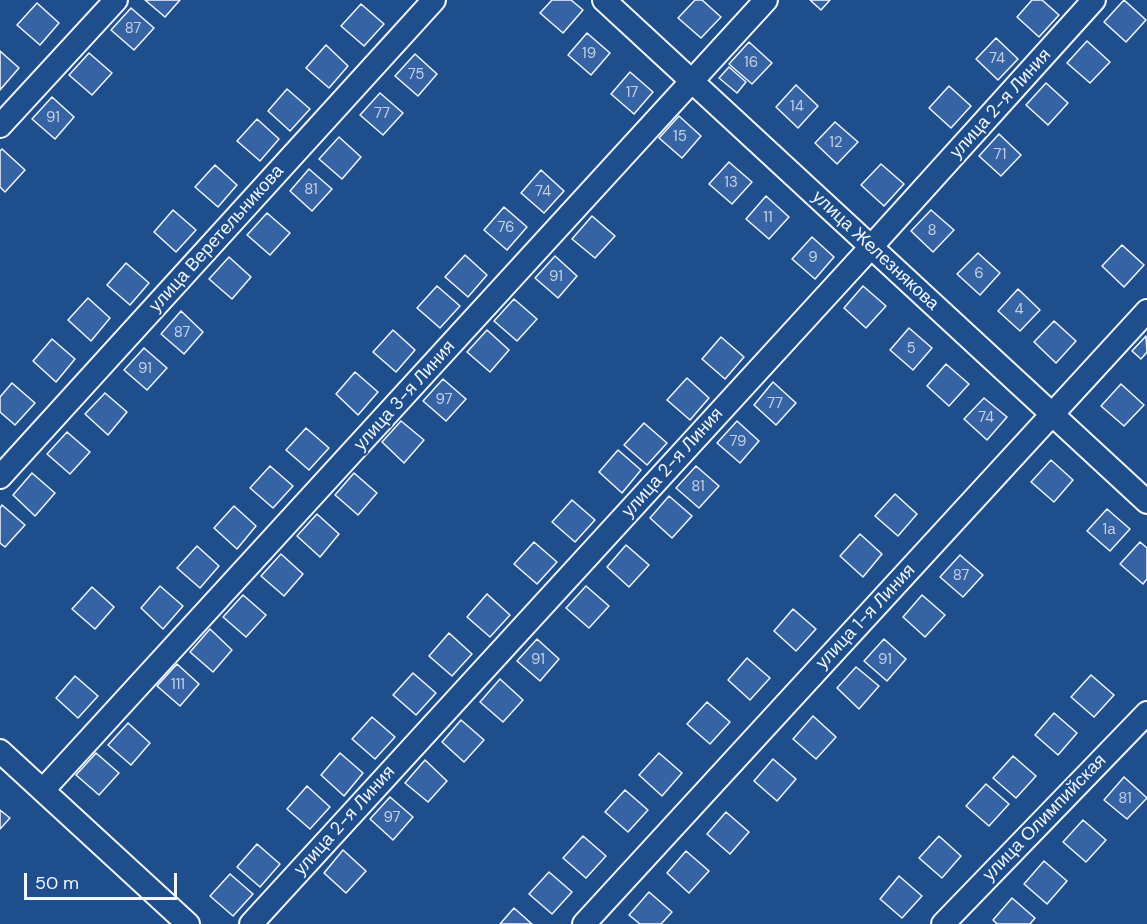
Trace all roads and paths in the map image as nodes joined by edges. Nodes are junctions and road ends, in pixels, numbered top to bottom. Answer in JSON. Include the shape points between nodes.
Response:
{"nodes":[{"id":1,"x":116,"y":0,"type":"edge"},
{"id":2,"x":434,"y":0,"type":"edge"},
{"id":3,"x":603,"y":0,"type":"edge"},
{"id":4,"x":766,"y":0,"type":"edge"},
{"id":5,"x":1094,"y":0,"type":"edge"},
{"id":6,"x":692,"y":82,"type":"junction"},
{"id":7,"x":0,"y":126,"type":"edge"},
{"id":8,"x":871,"y":247,"type":"junction"},
{"id":9,"x":1147,"y":311,"type":"edge"},
{"id":10,"x":1052,"y":414,"type":"junction"},
{"id":11,"x":0,"y":477,"type":"edge"},
{"id":12,"x":1147,"y":502,"type":"edge"},
{"id":13,"x":1147,"y":713,"type":"edge"},
{"id":14,"x":0,"y":751,"type":"edge"},
{"id":15,"x":43,"y":790,"type":"junction"},
{"id":16,"x":188,"y":924,"type":"edge"},
{"id":17,"x":250,"y":924,"type":"edge"},
{"id":18,"x":584,"y":924,"type":"edge"},
{"id":19,"x":944,"y":924,"type":"edge"}],
"edges":[{"from":1,"to":7,"type":"street"},
{"from":2,"to":11,"type":"street","name":"улица Веретельникова"},
{"from":3,"to":6,"type":"street","name":"улица Железнякова"},
{"from":4,"to":6,"type":"street","name":"улица 3-я Линия"},
{"from":5,"to":8,"type":"street","name":"улица 2-я Линия"},
{"from":6,"to":8,"type":"street","name":"улица Железнякова"},
{"from":6,"to":15,"type":"street","name":"улица 3-я Линия"},
{"from":8,"to":10,"type":"street","name":"улица Железнякова"},
{"from":8,"to":17,"type":"street","name":"улица 2-я Линия"},
{"from":9,"to":10,"type":"street","name":"улица 1-я Линия"},
{"from":10,"to":12,"type":"street","name":"улица Железнякова"},
{"from":10,"to":18,"type":"street","name":"улица 1-я Линия"},
{"from":13,"to":19,"type":"street","name":"улица Олимпийская"},
{"from":14,"to":15,"type":"street"},
{"from":15,"to":16,"type":"street"}]}
